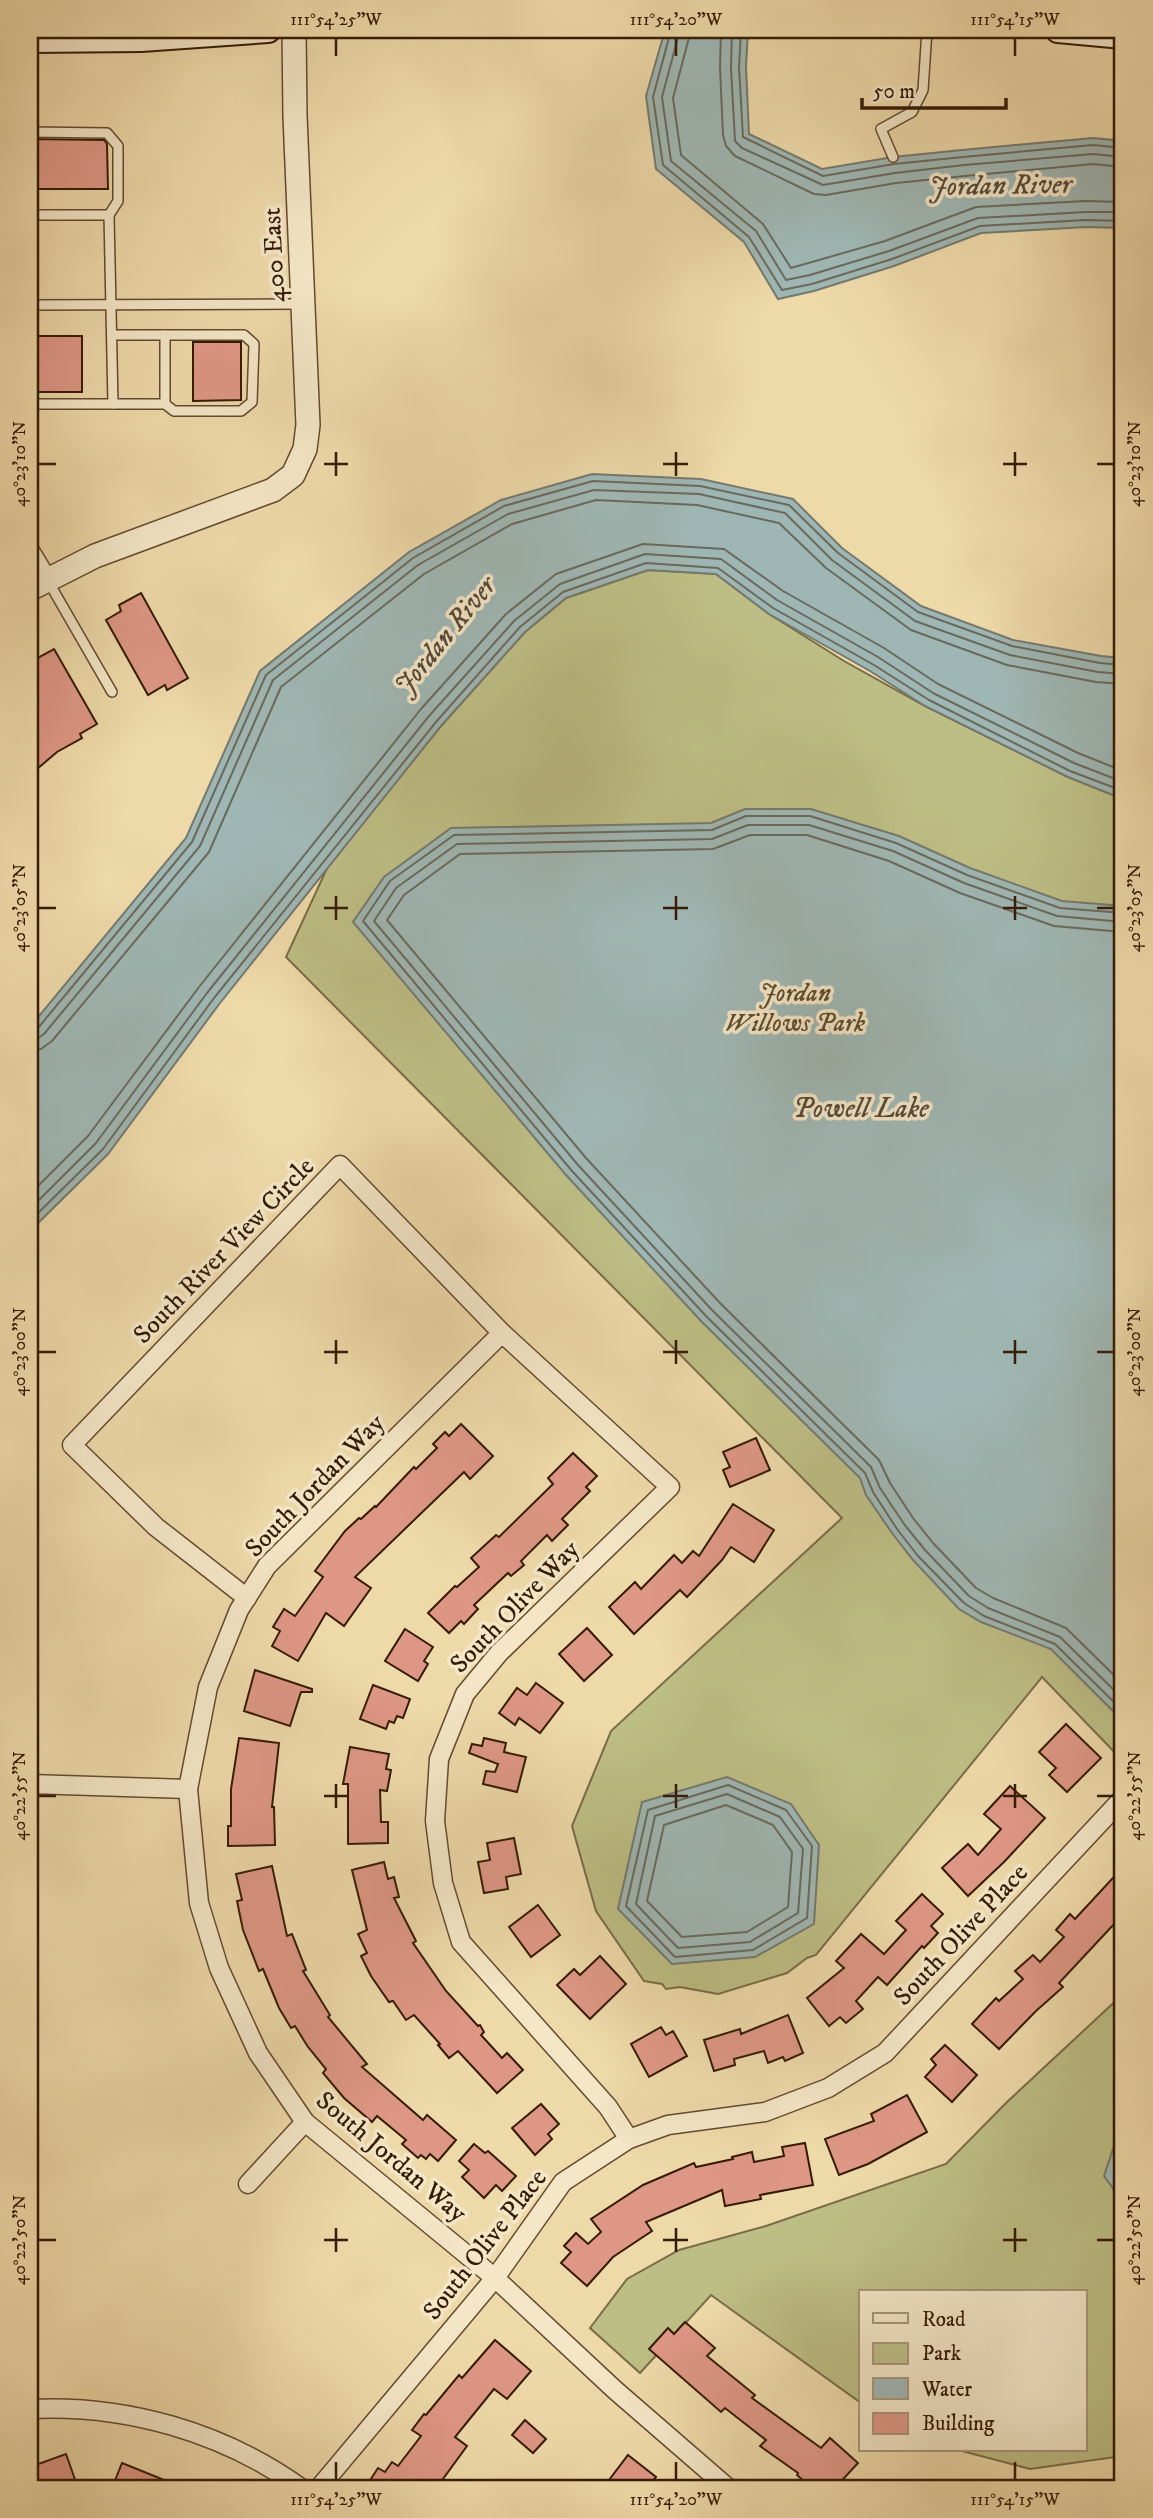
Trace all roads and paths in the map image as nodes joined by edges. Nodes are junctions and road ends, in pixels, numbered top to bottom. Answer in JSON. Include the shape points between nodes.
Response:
{"nodes":[{"id":1,"x":268,"y":30,"type":"edge"},
{"id":2,"x":294,"y":30,"type":"edge"},
{"id":3,"x":927,"y":30,"type":"edge"},
{"id":4,"x":1058,"y":30,"type":"edge"},
{"id":5,"x":1123,"y":36,"type":"edge"},
{"id":6,"x":30,"y":40,"type":"edge"},
{"id":7,"x":30,"y":132,"type":"edge"},
{"id":8,"x":893,"y":157,"type":"dead end"},
{"id":9,"x":30,"y":215,"type":"edge"},
{"id":10,"x":109,"y":215,"type":"junction"},
{"id":11,"x":303,"y":304,"type":"junction"},
{"id":12,"x":30,"y":305,"type":"edge"},
{"id":13,"x":111,"y":305,"type":"junction"},
{"id":14,"x":112,"y":335,"type":"junction"},
{"id":15,"x":165,"y":335,"type":"junction"},
{"id":16,"x":30,"y":404,"type":"edge"},
{"id":17,"x":113,"y":404,"type":"junction"},
{"id":18,"x":165,"y":404,"type":"junction"},
{"id":19,"x":30,"y":551,"type":"edge"},
{"id":20,"x":38,"y":584,"type":"edge"},
{"id":21,"x":112,"y":692,"type":"dead end"},
{"id":22,"x":502,"y":1333,"type":"junction"},
{"id":23,"x":670,"y":1487,"type":"joint"},
{"id":24,"x":247,"y":1598,"type":"junction"},
{"id":25,"x":30,"y":1784,"type":"edge"},
{"id":26,"x":188,"y":1789,"type":"junction"},
{"id":27,"x":1123,"y":1798,"type":"edge"},
{"id":28,"x":304,"y":2122,"type":"junction"},
{"id":29,"x":629,"y":2139,"type":"junction"},
{"id":30,"x":248,"y":2184,"type":"dead end"},
{"id":31,"x":495,"y":2278,"type":"junction"},
{"id":32,"x":30,"y":2409,"type":"edge"},
{"id":33,"x":725,"y":2487,"type":"edge"},
{"id":34,"x":301,"y":2488,"type":"edge"},
{"id":35,"x":319,"y":2488,"type":"edge"}],
"edges":[{"from":1,"to":6,"type":"main road","via":[[141,39]]},
{"from":2,"to":11,"type":"street","name":"400 East"},
{"from":3,"to":8,"type":"lane","via":[[923,90],[912,112],[881,129]]},
{"from":4,"to":5,"type":"main road"},
{"from":7,"to":10,"type":"lane","via":[[107,133],[118,146],[118,201]]},
{"from":9,"to":10,"type":"lane"},
{"from":10,"to":13,"type":"lane"},
{"from":11,"to":13,"type":"lane"},
{"from":11,"to":20,"type":"street","name":"400 East","via":[[308,425],[293,475],[272,490],[94,556]]},
{"from":12,"to":13,"type":"lane"},
{"from":13,"to":14,"type":"lane"},
{"from":14,"to":15,"type":"lane"},
{"from":14,"to":17,"type":"lane"},
{"from":15,"to":18,"type":"lane"},
{"from":15,"to":18,"type":"lane","via":[[244,335],[254,344],[252,402],[241,411],[174,411]]},
{"from":16,"to":17,"type":"lane"},
{"from":17,"to":18,"type":"lane"},
{"from":19,"to":20,"type":"street"},
{"from":20,"to":21,"type":"lane"},
{"from":22,"to":23,"type":"street","name":"South River View Circle"},
{"from":22,"to":24,"type":"street","name":"South Jordan Way","via":[[267,1566]]},
{"from":22,"to":24,"type":"street","name":"South River View Circle","via":[[341,1165],[72,1445],[156,1527]]},
{"from":23,"to":29,"type":"street","name":"South Olive Way","via":[[499,1653],[465,1694],[439,1759],[435,1821],[443,1883],[460,1942],[608,2107]]},
{"from":24,"to":26,"type":"street","name":"South Jordan Way","via":[[208,1687]]},
{"from":25,"to":26,"type":"street"},
{"from":26,"to":28,"type":"street","name":"South Jordan Way","via":[[199,1903],[219,1968],[258,2053]]},
{"from":27,"to":29,"type":"street","name":"South Olive Place","via":[[885,2053],[828,2088],[765,2112],[668,2125]]},
{"from":28,"to":30,"type":"street"},
{"from":28,"to":31,"type":"street","name":"South Jordan Way"},
{"from":29,"to":31,"type":"street","name":"South Olive Place","via":[[563,2182]]},
{"from":31,"to":33,"type":"street","name":"South Jordan Way"},
{"from":31,"to":35,"type":"street","name":"South Olive Place"},
{"from":32,"to":34,"type":"street","via":[[68,2407],[165,2423],[274,2469]]}]}
